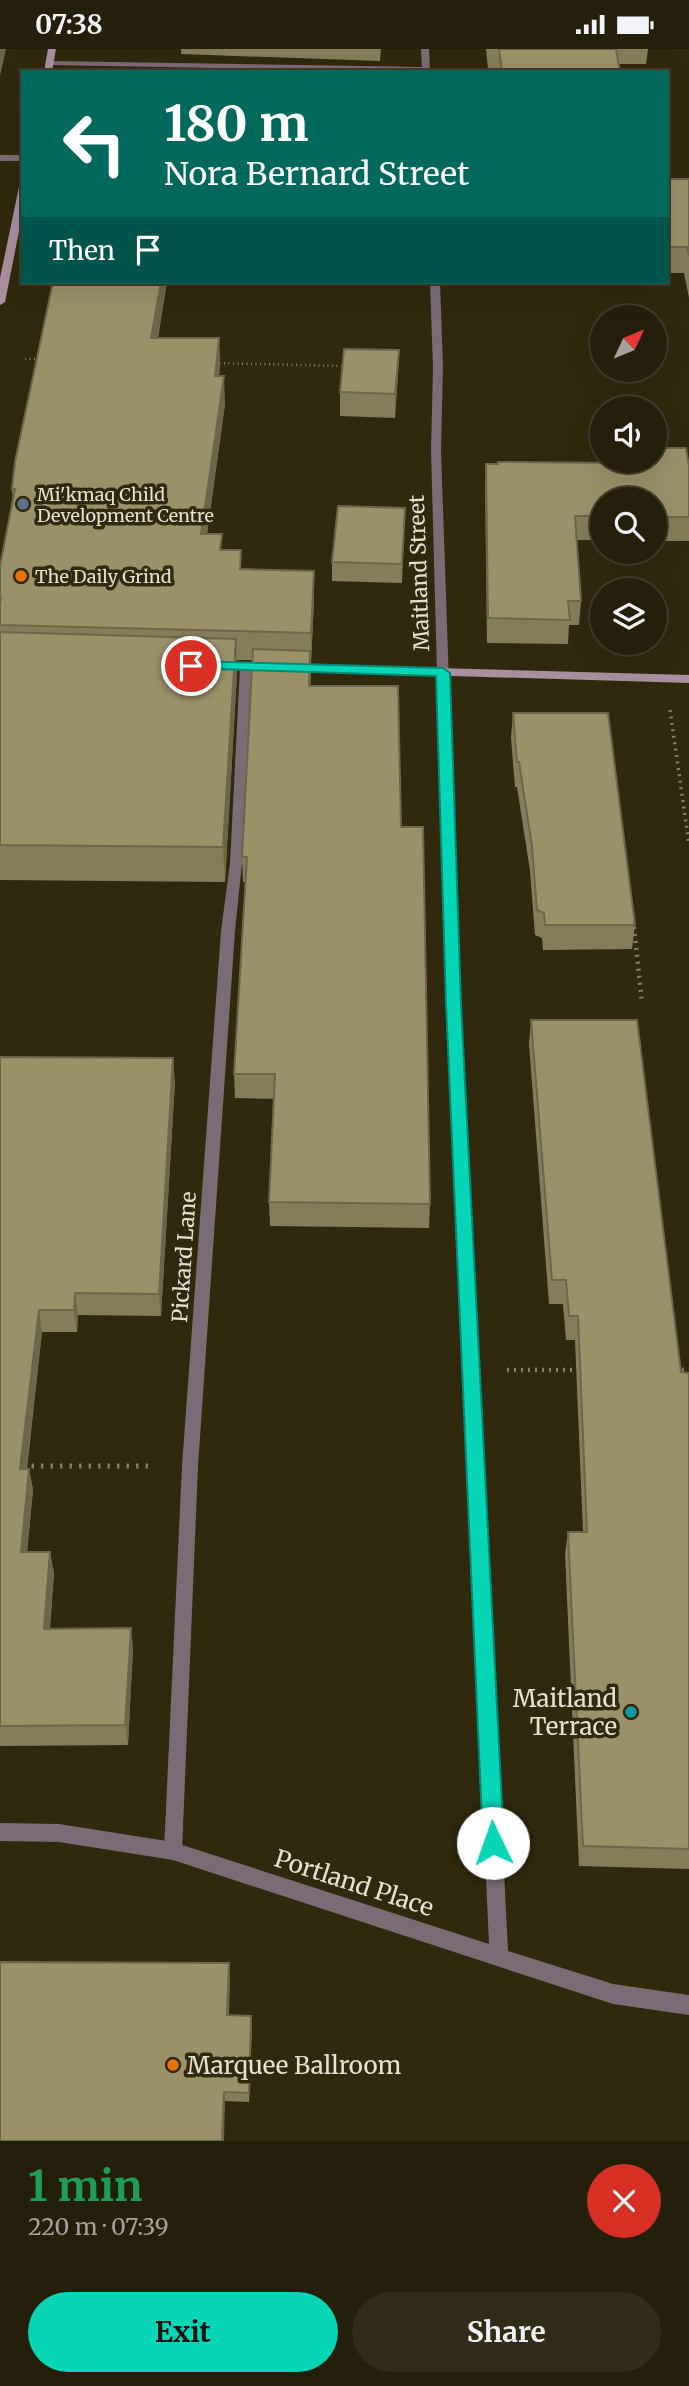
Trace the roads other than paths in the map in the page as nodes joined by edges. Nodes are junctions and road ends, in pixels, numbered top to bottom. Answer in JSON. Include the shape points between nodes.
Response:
{"nodes":[{"id":1,"x":52,"y":49,"type":"edge"},
{"id":2,"x":425,"y":49,"type":"edge"},
{"id":3,"x":49,"y":67,"type":"edge"},
{"id":4,"x":332,"y":70,"type":"edge"},
{"id":5,"x":426,"y":70,"type":"edge"},
{"id":6,"x":0,"y":158,"type":"edge"},
{"id":7,"x":21,"y":158,"type":"edge"},
{"id":8,"x":21,"y":197,"type":"edge"},
{"id":9,"x":435,"y":284,"type":"edge"},
{"id":10,"x":0,"y":302,"type":"edge"},
{"id":11,"x":205,"y":666,"type":"edge"},
{"id":12,"x":246,"y":667,"type":"junction"},
{"id":13,"x":443,"y":673,"type":"junction"},
{"id":14,"x":689,"y":679,"type":"edge"},
{"id":15,"x":0,"y":1832,"type":"edge"},
{"id":16,"x":173,"y":1851,"type":"junction"},
{"id":17,"x":499,"y":1954,"type":"junction"},
{"id":18,"x":689,"y":2005,"type":"edge"}],
"edges":[{"from":1,"to":3,"type":"street"},
{"from":2,"to":5,"type":"street"},
{"from":3,"to":4,"type":"street"},
{"from":6,"to":7,"type":"street"},
{"from":8,"to":10,"type":"street"},
{"from":9,"to":13,"type":"street","name":"Maitland Street"},
{"from":11,"to":12,"type":"street"},
{"from":12,"to":13,"type":"street"},
{"from":12,"to":16,"type":"street","name":"Pickard Lane","via":[[236,863],[190,1466]]},
{"from":13,"to":14,"type":"street"},
{"from":13,"to":17,"type":"street","name":"Maitland Street","via":[[453,1004]]},
{"from":15,"to":16,"type":"street","name":"Portland Place","via":[[60,1833]]},
{"from":16,"to":17,"type":"street","name":"Portland Place"},
{"from":17,"to":18,"type":"street","name":"Portland Place","via":[[613,1994]]}]}
